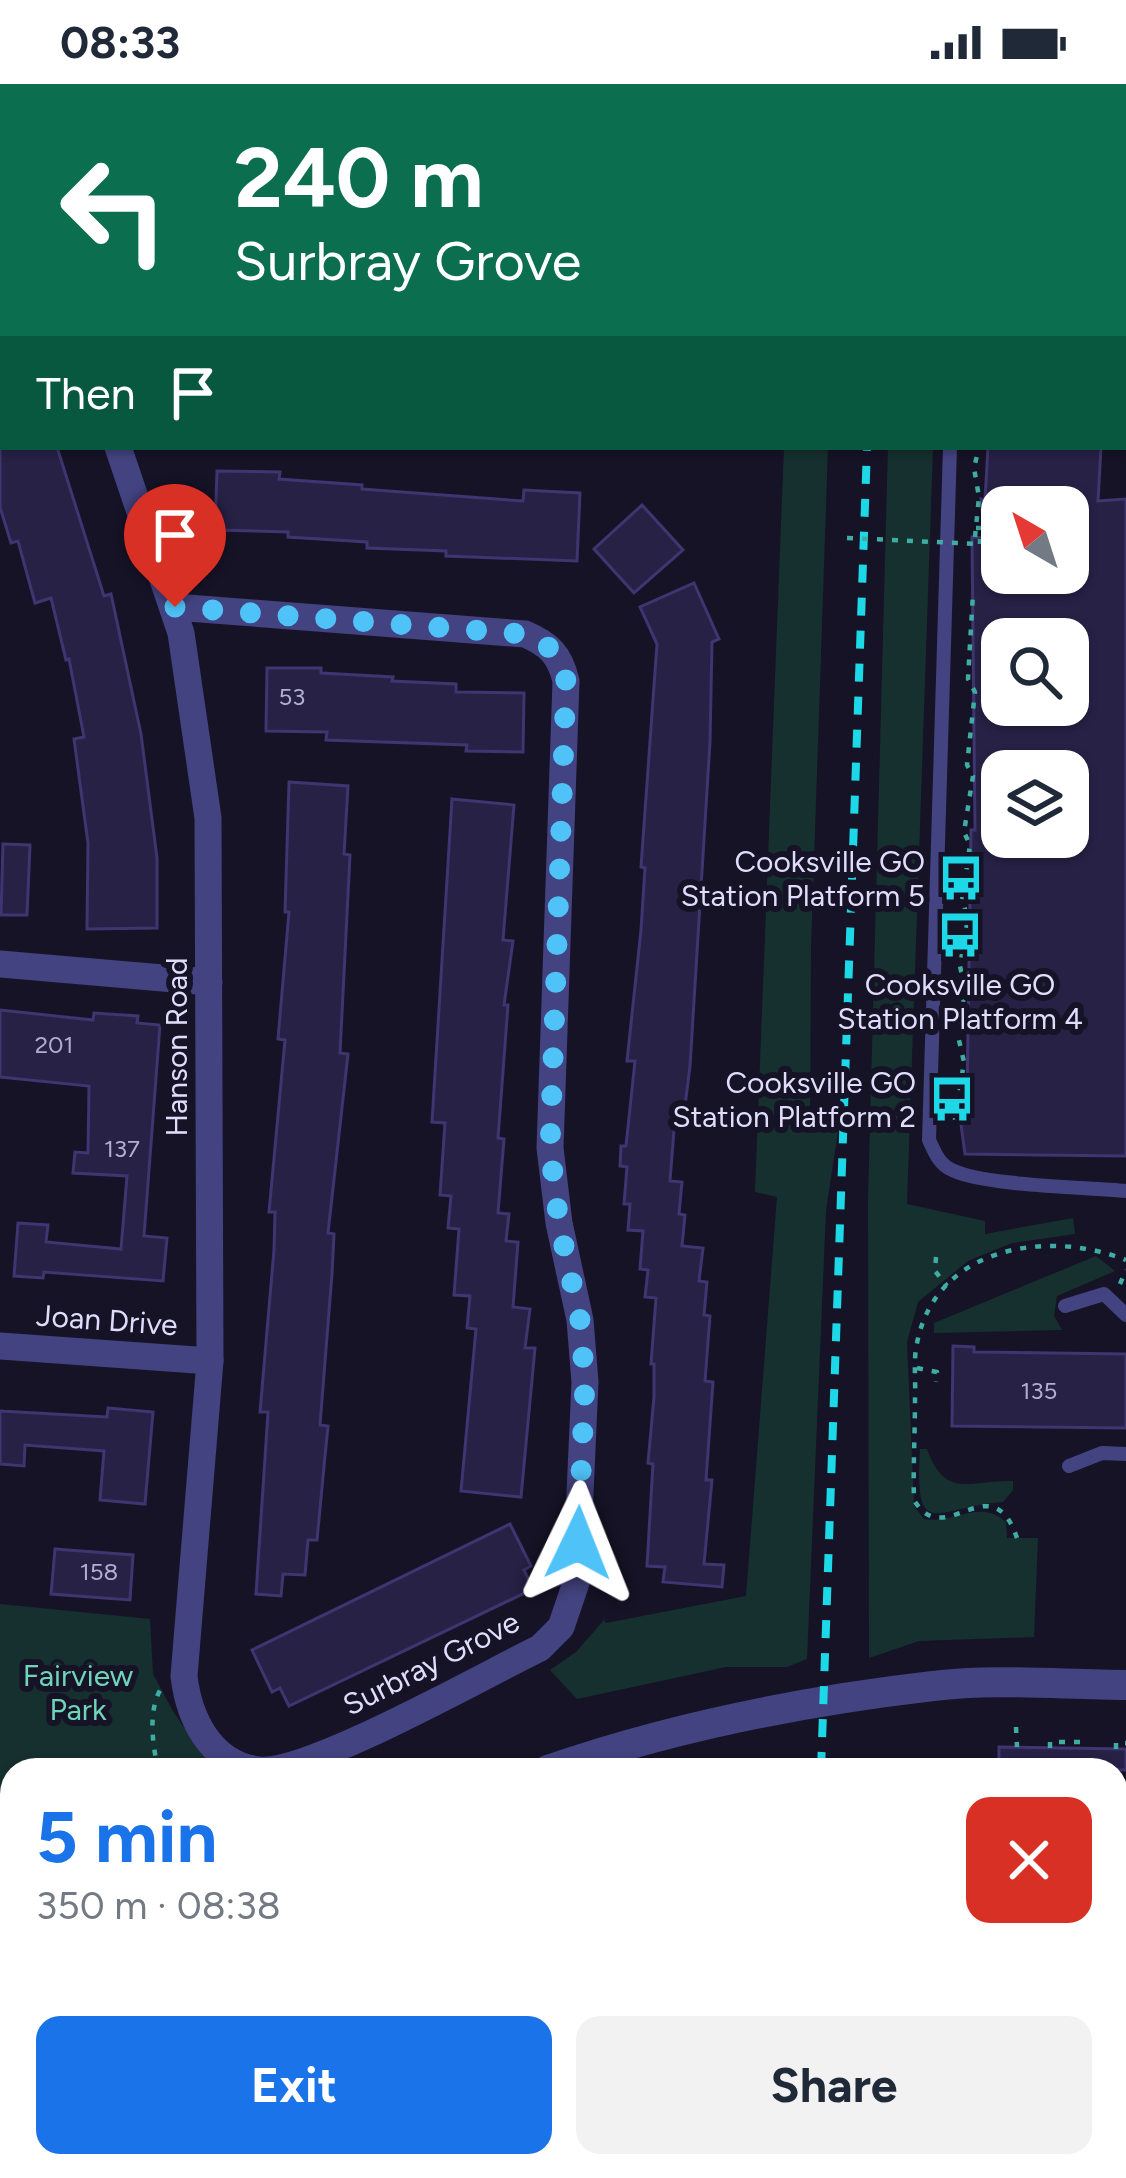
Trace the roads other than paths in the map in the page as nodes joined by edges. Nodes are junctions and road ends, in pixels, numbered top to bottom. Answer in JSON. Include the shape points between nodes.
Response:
{"nodes":[{"id":1,"x":119,"y":450,"type":"edge"},
{"id":2,"x":950,"y":450,"type":"edge"},
{"id":3,"x":175,"y":607,"type":"junction"},
{"id":4,"x":0,"y":964,"type":"edge"},
{"id":5,"x":208,"y":982,"type":"junction"},
{"id":6,"x":1126,"y":1191,"type":"edge"},
{"id":7,"x":1066,"y":1306,"type":"dead end"},
{"id":8,"x":1126,"y":1315,"type":"edge"},
{"id":9,"x":0,"y":1346,"type":"edge"},
{"id":10,"x":210,"y":1361,"type":"junction"},
{"id":11,"x":1126,"y":1454,"type":"edge"},
{"id":12,"x":1069,"y":1466,"type":"dead end"},
{"id":13,"x":183,"y":1658,"type":"joint"},
{"id":14,"x":1126,"y":1685,"type":"edge"},
{"id":15,"x":225,"y":1758,"type":"edge"},
{"id":16,"x":316,"y":1758,"type":"edge"},
{"id":17,"x":582,"y":1758,"type":"edge"}],
"edges":[{"from":1,"to":3,"type":"street","name":"Hanson Road"},
{"from":2,"to":6,"type":"lane","via":[[929,1141],[950,1170],[975,1177]]},
{"from":3,"to":5,"type":"street","name":"Hanson Road","via":[[208,818]]},
{"from":3,"to":16,"type":"street","name":"Surbray Grove","via":[[525,634],[561,659],[566,681],[550,1148],[585,1382],[576,1583],[561,1628],[540,1648]]},
{"from":4,"to":5,"type":"street"},
{"from":5,"to":10,"type":"street","name":"Hanson Road"},
{"from":7,"to":8,"type":"lane","via":[[1104,1294]]},
{"from":9,"to":10,"type":"street","name":"Joan Drive"},
{"from":10,"to":13,"type":"street","name":"Hanson Road"},
{"from":11,"to":12,"type":"lane"},
{"from":13,"to":15,"type":"street","name":"Surbray Grove","via":[[187,1698],[209,1745]]},
{"from":14,"to":17,"type":"street","via":[[937,1685],[739,1718]]}]}
